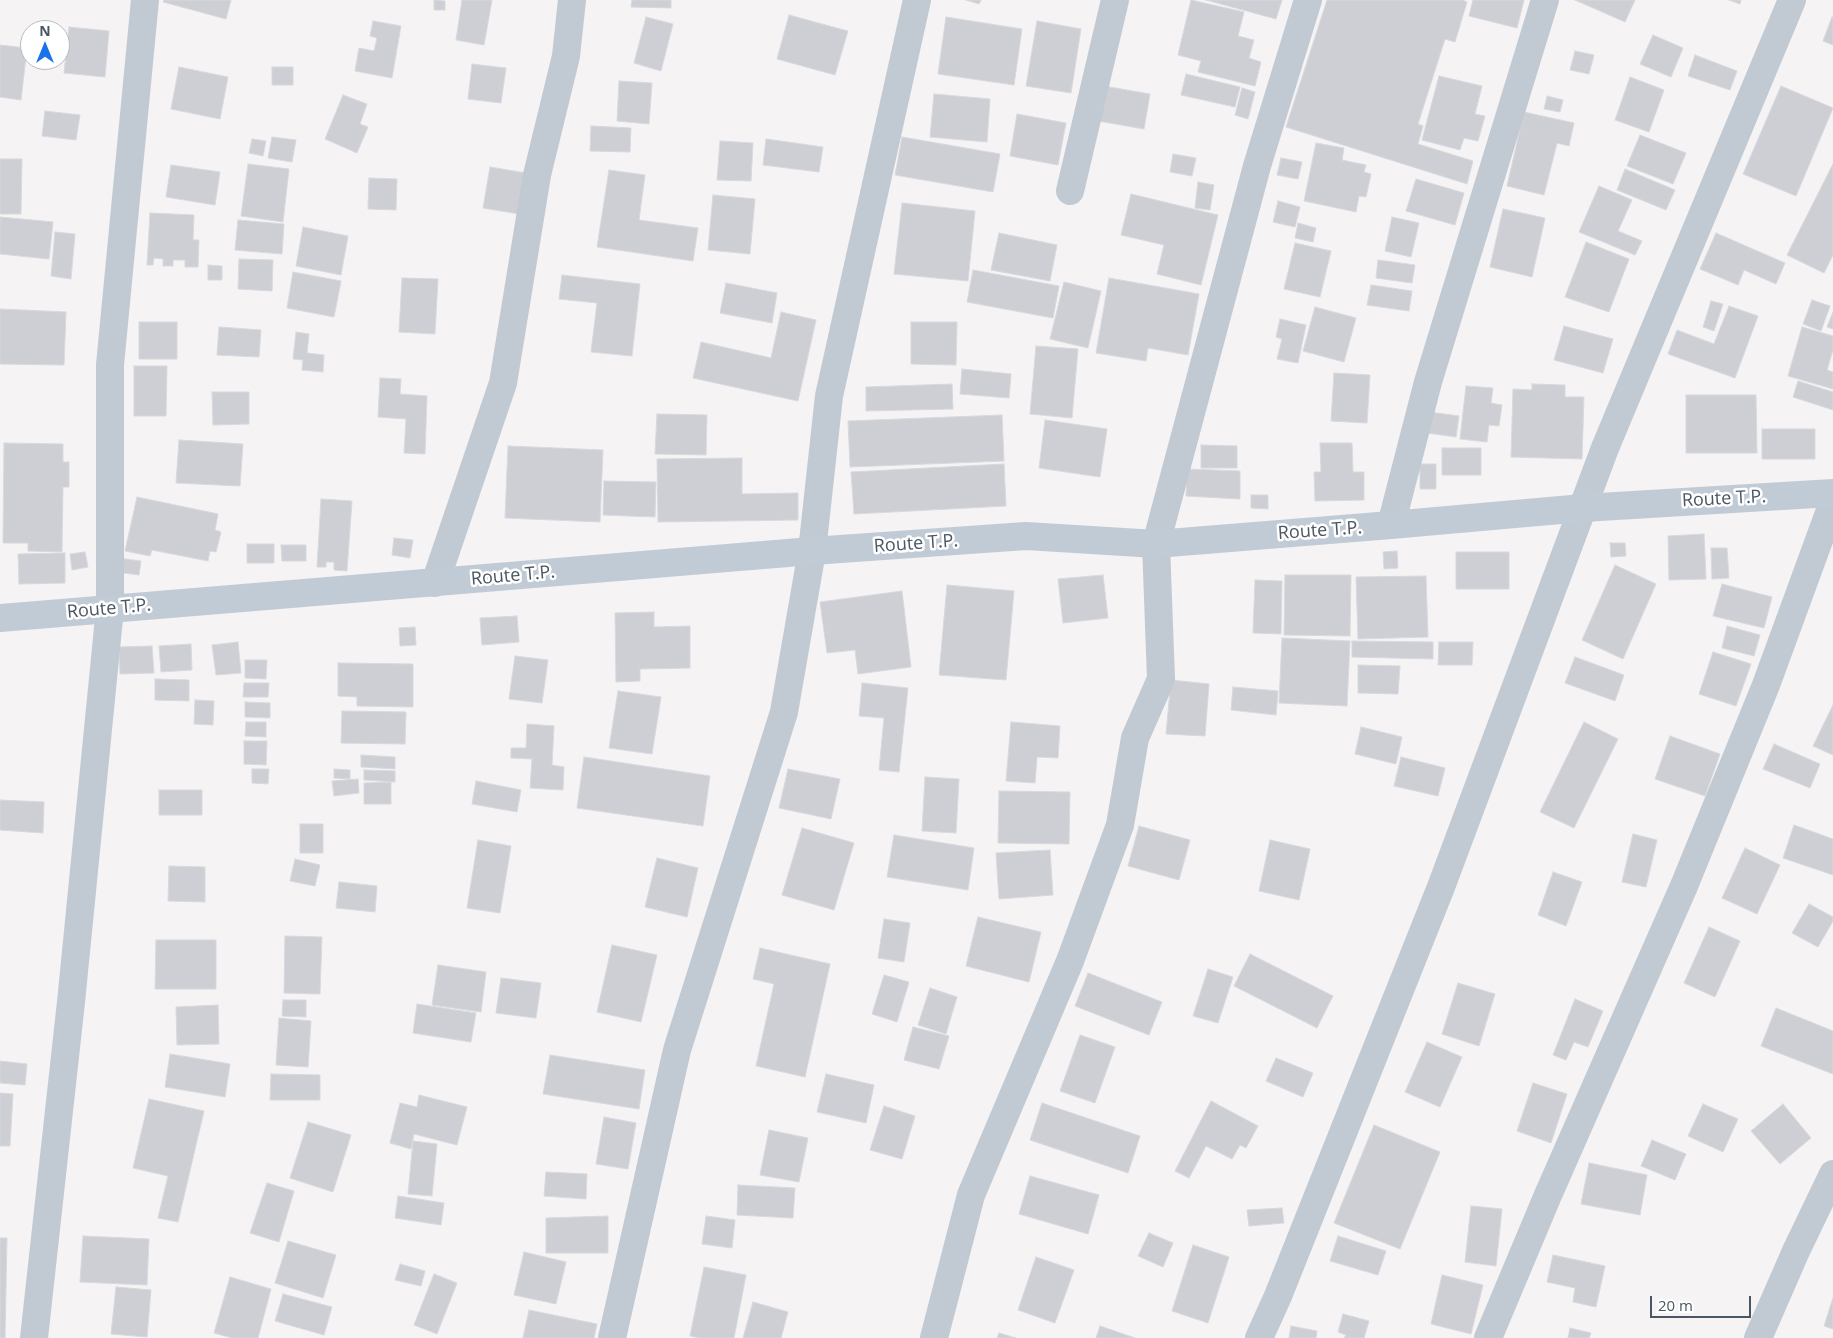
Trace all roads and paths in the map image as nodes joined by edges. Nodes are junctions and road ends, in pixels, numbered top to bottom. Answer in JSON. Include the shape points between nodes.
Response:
{"nodes":[{"id":1,"x":146,"y":0,"type":"edge"},
{"id":2,"x":572,"y":0,"type":"edge"},
{"id":3,"x":918,"y":0,"type":"edge"},
{"id":4,"x":1115,"y":0,"type":"edge"},
{"id":5,"x":1308,"y":0,"type":"edge"},
{"id":6,"x":1545,"y":0,"type":"edge"},
{"id":7,"x":1792,"y":0,"type":"edge"},
{"id":8,"x":1070,"y":191,"type":"dead end"},
{"id":9,"x":1833,"y":493,"type":"edge"},
{"id":10,"x":1833,"y":502,"type":"edge"},
{"id":11,"x":1583,"y":508,"type":"junction"},
{"id":12,"x":1391,"y":526,"type":"junction"},
{"id":13,"x":1156,"y":544,"type":"junction"},
{"id":14,"x":812,"y":551,"type":"junction"},
{"id":15,"x":435,"y":583,"type":"junction"},
{"id":16,"x":110,"y":608,"type":"junction"},
{"id":17,"x":0,"y":618,"type":"edge"},
{"id":18,"x":1833,"y":1174,"type":"edge"},
{"id":19,"x":34,"y":1338,"type":"edge"},
{"id":20,"x":612,"y":1338,"type":"edge"},
{"id":21,"x":934,"y":1338,"type":"edge"},
{"id":22,"x":1259,"y":1338,"type":"edge"},
{"id":23,"x":1488,"y":1338,"type":"edge"},
{"id":24,"x":1758,"y":1338,"type":"edge"}],
"edges":[{"from":1,"to":16,"type":"street","via":[[110,365]]},
{"from":2,"to":15,"type":"street","via":[[566,56],[537,175],[503,383]]},
{"from":3,"to":14,"type":"street","via":[[829,396]]},
{"from":4,"to":8,"type":"street"},
{"from":5,"to":13,"type":"street","via":[[1257,166]]},
{"from":6,"to":12,"type":"street","via":[[1428,382]]},
{"from":7,"to":11,"type":"street"},
{"from":9,"to":11,"type":"street","name":"Route T.P."},
{"from":10,"to":23,"type":"street","via":[[1766,686],[1684,886]]},
{"from":11,"to":12,"type":"street","name":"Route T.P."},
{"from":11,"to":22,"type":"street","via":[[1441,888]]},
{"from":12,"to":13,"type":"street","name":"Route T.P."},
{"from":13,"to":14,"type":"street","name":"Route T.P.","via":[[1026,536]]},
{"from":13,"to":21,"type":"street","via":[[1161,679],[1135,738],[1120,825],[1070,961],[972,1195]]},
{"from":14,"to":15,"type":"street","name":"Route T.P."},
{"from":14,"to":20,"type":"street","via":[[784,712],[677,1050]]},
{"from":15,"to":16,"type":"street","name":"Route T.P."},
{"from":16,"to":17,"type":"street","name":"Route T.P."},
{"from":16,"to":19,"type":"street"},
{"from":18,"to":24,"type":"street"}]}
